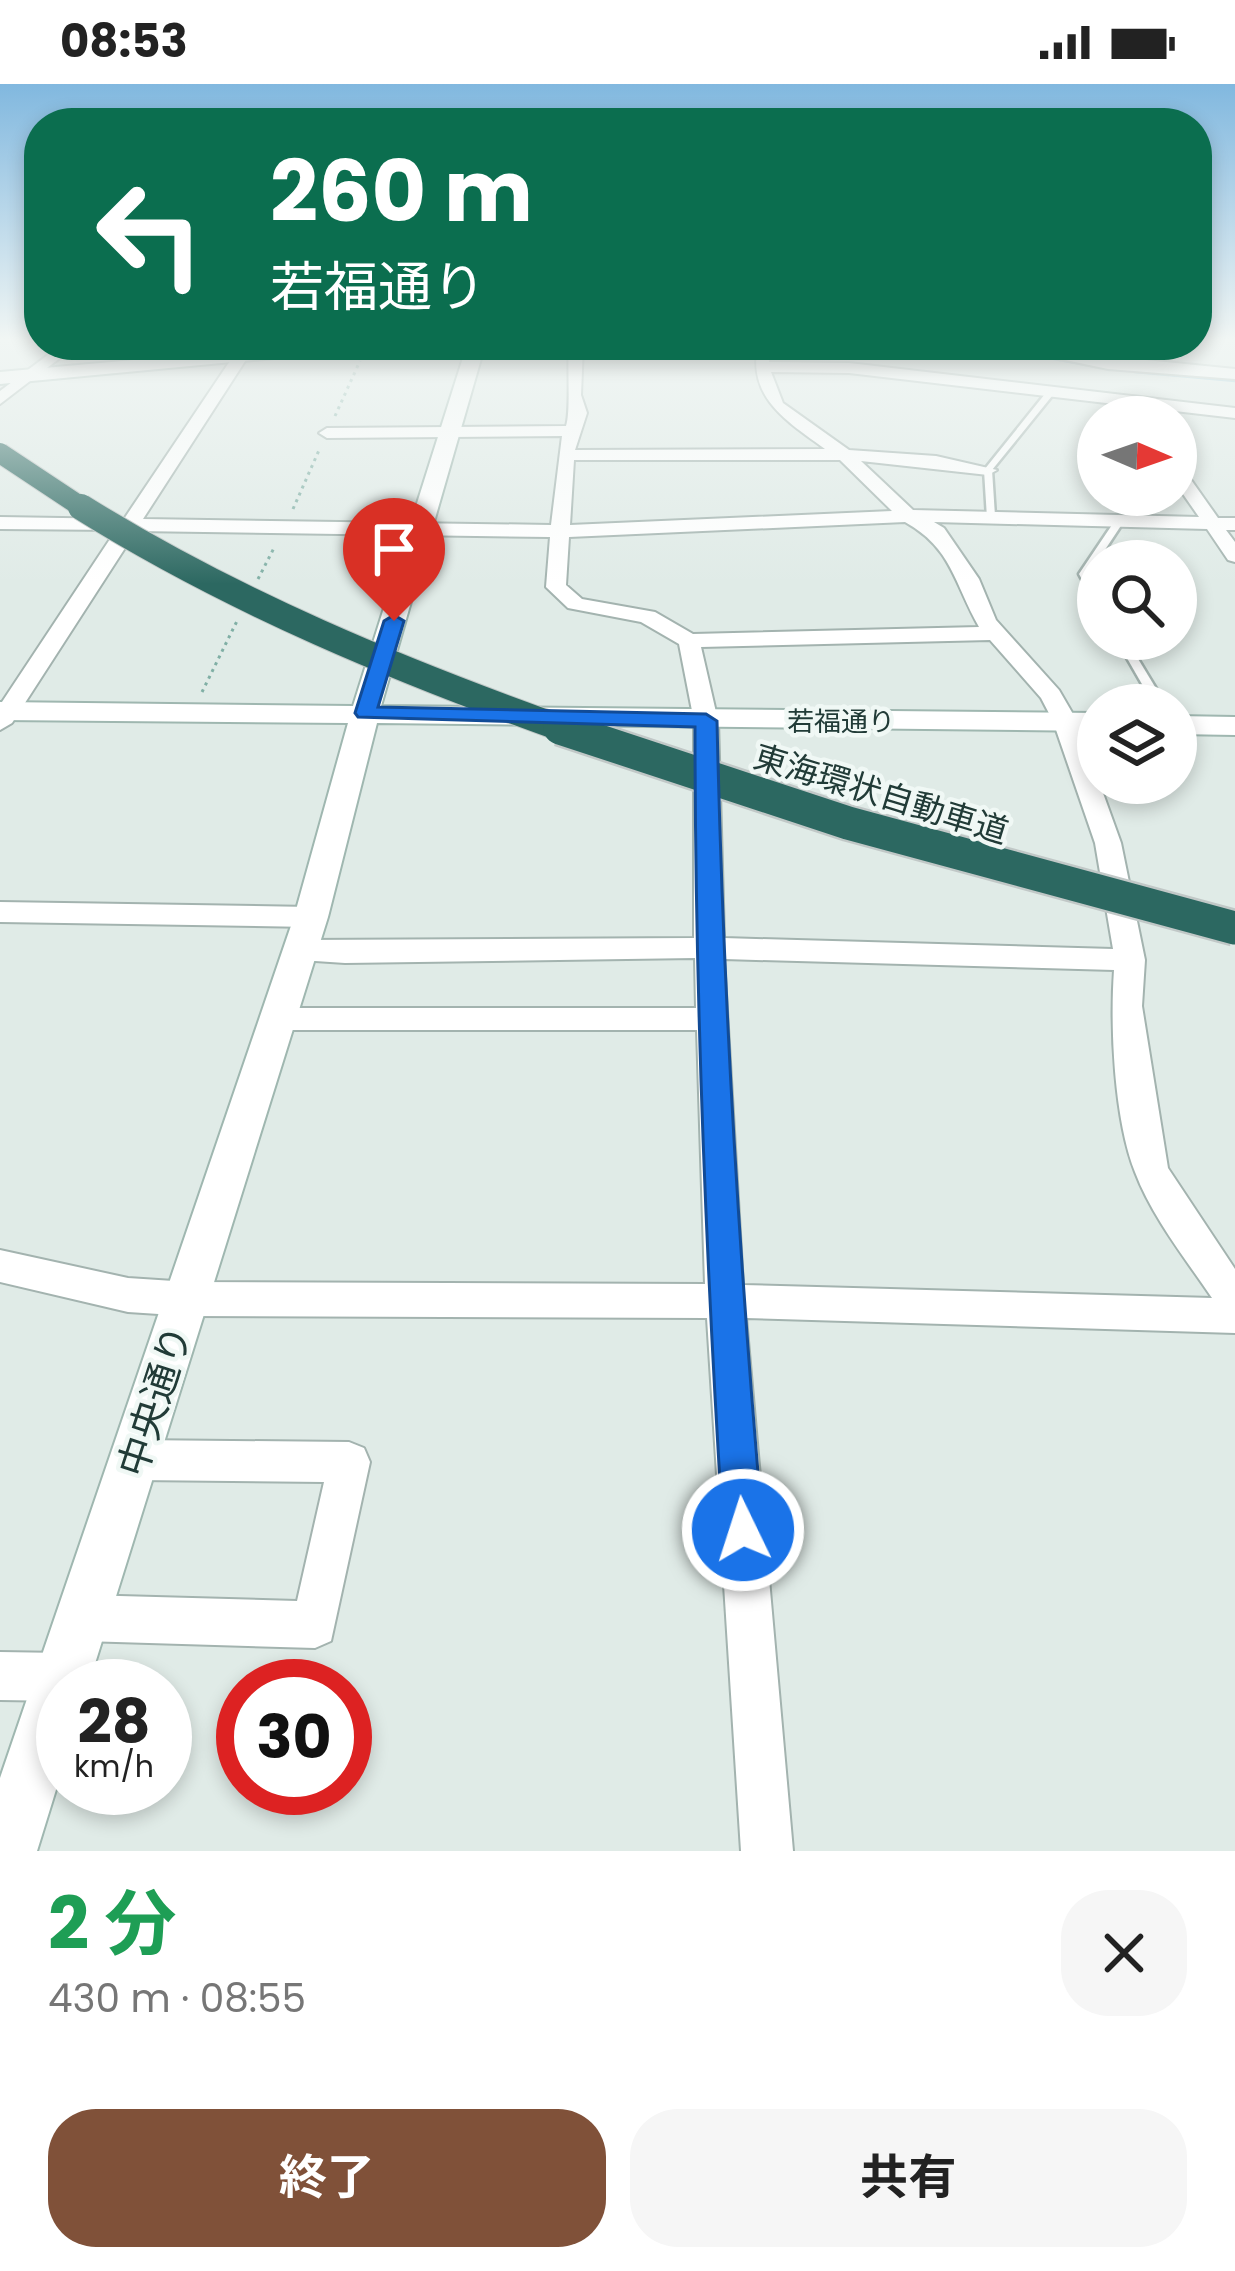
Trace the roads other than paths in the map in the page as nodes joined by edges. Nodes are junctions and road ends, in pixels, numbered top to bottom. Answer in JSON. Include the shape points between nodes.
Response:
{"nodes":[{"id":1,"x":202,"y":419,"type":"edge"},
{"id":2,"x":455,"y":419,"type":"edge"},
{"id":3,"x":577,"y":419,"type":"edge"},
{"id":4,"x":795,"y":419,"type":"edge"},
{"id":5,"x":1029,"y":419,"type":"edge"},
{"id":6,"x":573,"y":431,"type":"junction"},
{"id":7,"x":451,"y":432,"type":"junction"},
{"id":8,"x":327,"y":433,"type":"dead end"},
{"id":9,"x":0,"y":453,"type":"edge"},
{"id":10,"x":844,"y":454,"type":"junction"},
{"id":11,"x":569,"y":455,"type":"junction"},
{"id":12,"x":988,"y":470,"type":"junction"},
{"id":13,"x":1197,"y":502,"type":"edge"},
{"id":14,"x":908,"y":516,"type":"junction"},
{"id":15,"x":990,"y":516,"type":"junction"},
{"id":16,"x":1119,"y":520,"type":"junction"},
{"id":17,"x":0,"y":523,"type":"edge"},
{"id":18,"x":130,"y":524,"type":"junction"},
{"id":19,"x":1212,"y":524,"type":"junction"},
{"id":20,"x":1235,"y":524,"type":"edge"},
{"id":21,"x":423,"y":530,"type":"junction"},
{"id":22,"x":563,"y":531,"type":"junction"},
{"id":23,"x":1106,"y":540,"type":"edge"},
{"id":24,"x":1235,"y":556,"type":"edge"},
{"id":25,"x":996,"y":633,"type":"junction"},
{"id":26,"x":689,"y":641,"type":"junction"},
{"id":27,"x":365,"y":713,"type":"junction"},
{"id":28,"x":3,"y":715,"type":"edge"},
{"id":29,"x":706,"y":721,"type":"junction"},
{"id":30,"x":1065,"y":722,"type":"junction"},
{"id":31,"x":1077,"y":722,"type":"edge"},
{"id":32,"x":1197,"y":725,"type":"edge"},
{"id":33,"x":1235,"y":726,"type":"edge"},
{"id":34,"x":0,"y":912,"type":"edge"},
{"id":35,"x":1235,"y":928,"type":"edge"},
{"id":36,"x":306,"y":933,"type":"junction"},
{"id":37,"x":709,"y":948,"type":"junction"},
{"id":38,"x":1130,"y":960,"type":"junction"},
{"id":39,"x":277,"y":1019,"type":"junction"},
{"id":40,"x":712,"y":1019,"type":"junction"},
{"id":41,"x":0,"y":1266,"type":"edge"},
{"id":42,"x":189,"y":1298,"type":"junction"},
{"id":43,"x":1235,"y":1300,"type":"edge"},
{"id":44,"x":725,"y":1301,"type":"junction"},
{"id":45,"x":1235,"y":1316,"type":"edge"},
{"id":46,"x":136,"y":1460,"type":"junction"},
{"id":47,"x":83,"y":1618,"type":"junction"},
{"id":48,"x":69,"y":1659,"type":"edge"},
{"id":49,"x":0,"y":1676,"type":"edge"},
{"id":50,"x":36,"y":1677,"type":"edge"},
{"id":51,"x":36,"y":1759,"type":"edge"},
{"id":52,"x":6,"y":1851,"type":"edge"},
{"id":53,"x":767,"y":1851,"type":"edge"}],
"edges":[{"from":1,"to":18,"type":"street"},
{"from":2,"to":7,"type":"street","name":"中央通り"},
{"from":3,"to":6,"type":"street"},
{"from":4,"to":10,"type":"street"},
{"from":5,"to":12,"type":"lane"},
{"from":6,"to":7,"type":"street"},
{"from":6,"to":11,"type":"street"},
{"from":7,"to":8,"type":"street"},
{"from":7,"to":21,"type":"street","name":"中央通り"},
{"from":9,"to":35,"type":"highway","name":"東海環状自動車道","bridge":true,"via":[[190,571],[530,718],[871,830]]},
{"from":10,"to":11,"type":"street"},
{"from":10,"to":12,"type":"street"},
{"from":10,"to":14,"type":"street"},
{"from":11,"to":22,"type":"street"},
{"from":12,"to":15,"type":"lane"},
{"from":13,"to":19,"type":"street"},
{"from":14,"to":15,"type":"street"},
{"from":14,"to":22,"type":"street"},
{"from":14,"to":25,"type":"street","via":[[950,548]]},
{"from":15,"to":16,"type":"street"},
{"from":16,"to":19,"type":"street"},
{"from":16,"to":23,"type":"lane"},
{"from":17,"to":18,"type":"street"},
{"from":18,"to":21,"type":"street"},
{"from":18,"to":28,"type":"street"},
{"from":19,"to":20,"type":"street"},
{"from":19,"to":24,"type":"street"},
{"from":21,"to":22,"type":"street"},
{"from":21,"to":27,"type":"street","name":"中央通り"},
{"from":22,"to":26,"type":"street","via":[[556,587],[565,596],[647,616]]},
{"from":25,"to":26,"type":"street"},
{"from":25,"to":30,"type":"street","via":[[1051,694]]},
{"from":26,"to":29,"type":"street"},
{"from":27,"to":28,"type":"street","name":"若福通り"},
{"from":27,"to":29,"type":"street","name":"若福通り"},
{"from":27,"to":36,"type":"street","name":"中央通り"},
{"from":29,"to":30,"type":"street","name":"若福通り"},
{"from":29,"to":37,"type":"street"},
{"from":30,"to":31,"type":"street","name":"若福通り"},
{"from":30,"to":38,"type":"street","via":[[1108,843]]},
{"from":32,"to":33,"type":"street"},
{"from":34,"to":36,"type":"street"},
{"from":36,"to":37,"type":"street"},
{"from":36,"to":39,"type":"street","name":"中央通り"},
{"from":37,"to":38,"type":"street"},
{"from":37,"to":40,"type":"street"},
{"from":38,"to":43,"type":"street","via":[[1127,1006],[1151,1170]]},
{"from":39,"to":40,"type":"street"},
{"from":39,"to":42,"type":"street","name":"中央通り"},
{"from":40,"to":44,"type":"street"},
{"from":41,"to":42,"type":"street","via":[[128,1295]]},
{"from":42,"to":44,"type":"street"},
{"from":42,"to":46,"type":"street","name":"中央通り"},
{"from":44,"to":45,"type":"street"},
{"from":44,"to":53,"type":"street"},
{"from":46,"to":47,"type":"street","name":"中央通り"},
{"from":46,"to":47,"type":"street","via":[[349,1462],[315,1625]]},
{"from":47,"to":48,"type":"street","name":"中央通り"},
{"from":49,"to":50,"type":"street"},
{"from":51,"to":52,"type":"street","name":"中央通り"}]}
